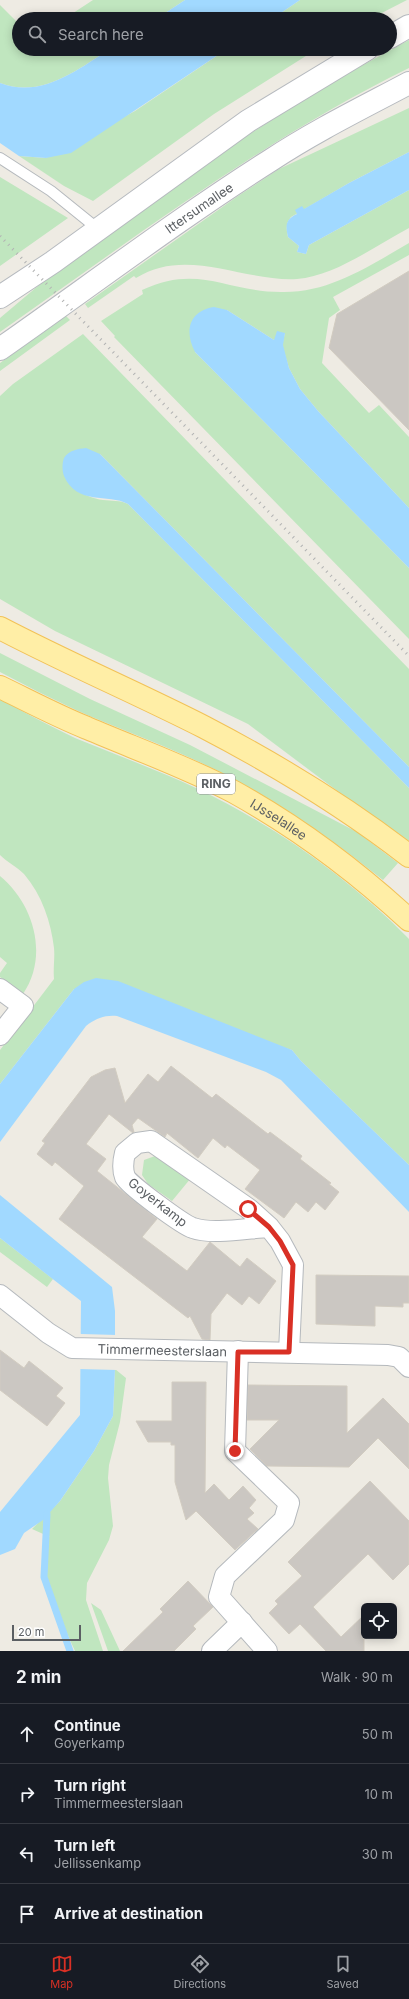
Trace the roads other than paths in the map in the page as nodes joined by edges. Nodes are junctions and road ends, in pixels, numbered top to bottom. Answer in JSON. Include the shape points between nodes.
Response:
{"nodes":[{"id":1,"x":409,"y":26,"type":"edge"},
{"id":2,"x":397,"y":33,"type":"edge"},
{"id":3,"x":355,"y":56,"type":"edge"},
{"id":4,"x":409,"y":83,"type":"edge"},
{"id":5,"x":0,"y":158,"type":"edge"},
{"id":6,"x":98,"y":229,"type":"junction"},
{"id":7,"x":0,"y":297,"type":"edge"},
{"id":8,"x":0,"y":349,"type":"edge"},
{"id":9,"x":0,"y":628,"type":"edge"},
{"id":10,"x":0,"y":687,"type":"edge"},
{"id":11,"x":409,"y":856,"type":"edge"},
{"id":12,"x":409,"y":920,"type":"edge"},
{"id":13,"x":0,"y":989,"type":"edge"},
{"id":14,"x":0,"y":1035,"type":"edge"},
{"id":15,"x":269,"y":1227,"type":"junction"},
{"id":16,"x":0,"y":1295,"type":"edge"},
{"id":17,"x":238,"y":1352,"type":"junction"},
{"id":18,"x":289,"y":1352,"type":"junction"},
{"id":19,"x":409,"y":1367,"type":"edge"},
{"id":20,"x":242,"y":1622,"type":"junction"},
{"id":21,"x":212,"y":1651,"type":"edge"},
{"id":22,"x":267,"y":1651,"type":"edge"}],
"edges":[{"from":1,"to":2,"type":"main road"},
{"from":3,"to":6,"type":"main road","via":[[248,120]]},
{"from":4,"to":8,"type":"main road","name":"Ittersumallee","via":[[266,163],[206,202]]},
{"from":5,"to":6,"type":"lane","via":[[51,191]]},
{"from":6,"to":7,"type":"main road"},
{"from":9,"to":11,"type":"main road","via":[[63,661],[160,705],[244,749],[338,806]]},
{"from":10,"to":12,"type":"main road","name":"IJsselallee","number":"RING","via":[[87,729],[142,750],[233,792],[315,843]]},
{"from":13,"to":14,"type":"street","via":[[23,1006]]},
{"from":15,"to":15,"type":"street","name":"Goyerkamp","via":[[248,1209],[152,1141],[137,1143],[125,1153],[123,1165],[126,1178],[178,1221],[193,1229],[222,1231]]},
{"from":15,"to":18,"type":"street","name":"Goyerkamp","via":[[293,1265]]},
{"from":16,"to":17,"type":"street","name":"Timmermeesterslaan","via":[[48,1333],[72,1348]]},
{"from":17,"to":18,"type":"street","name":"Timmermeesterslaan"},
{"from":17,"to":20,"type":"street","via":[[235,1451],[289,1503],[284,1520],[225,1576],[219,1597]]},
{"from":18,"to":19,"type":"street","name":"Timmermeesterslaan","via":[[388,1355],[399,1357]]},
{"from":20,"to":21,"type":"street"},
{"from":20,"to":22,"type":"street"}]}
